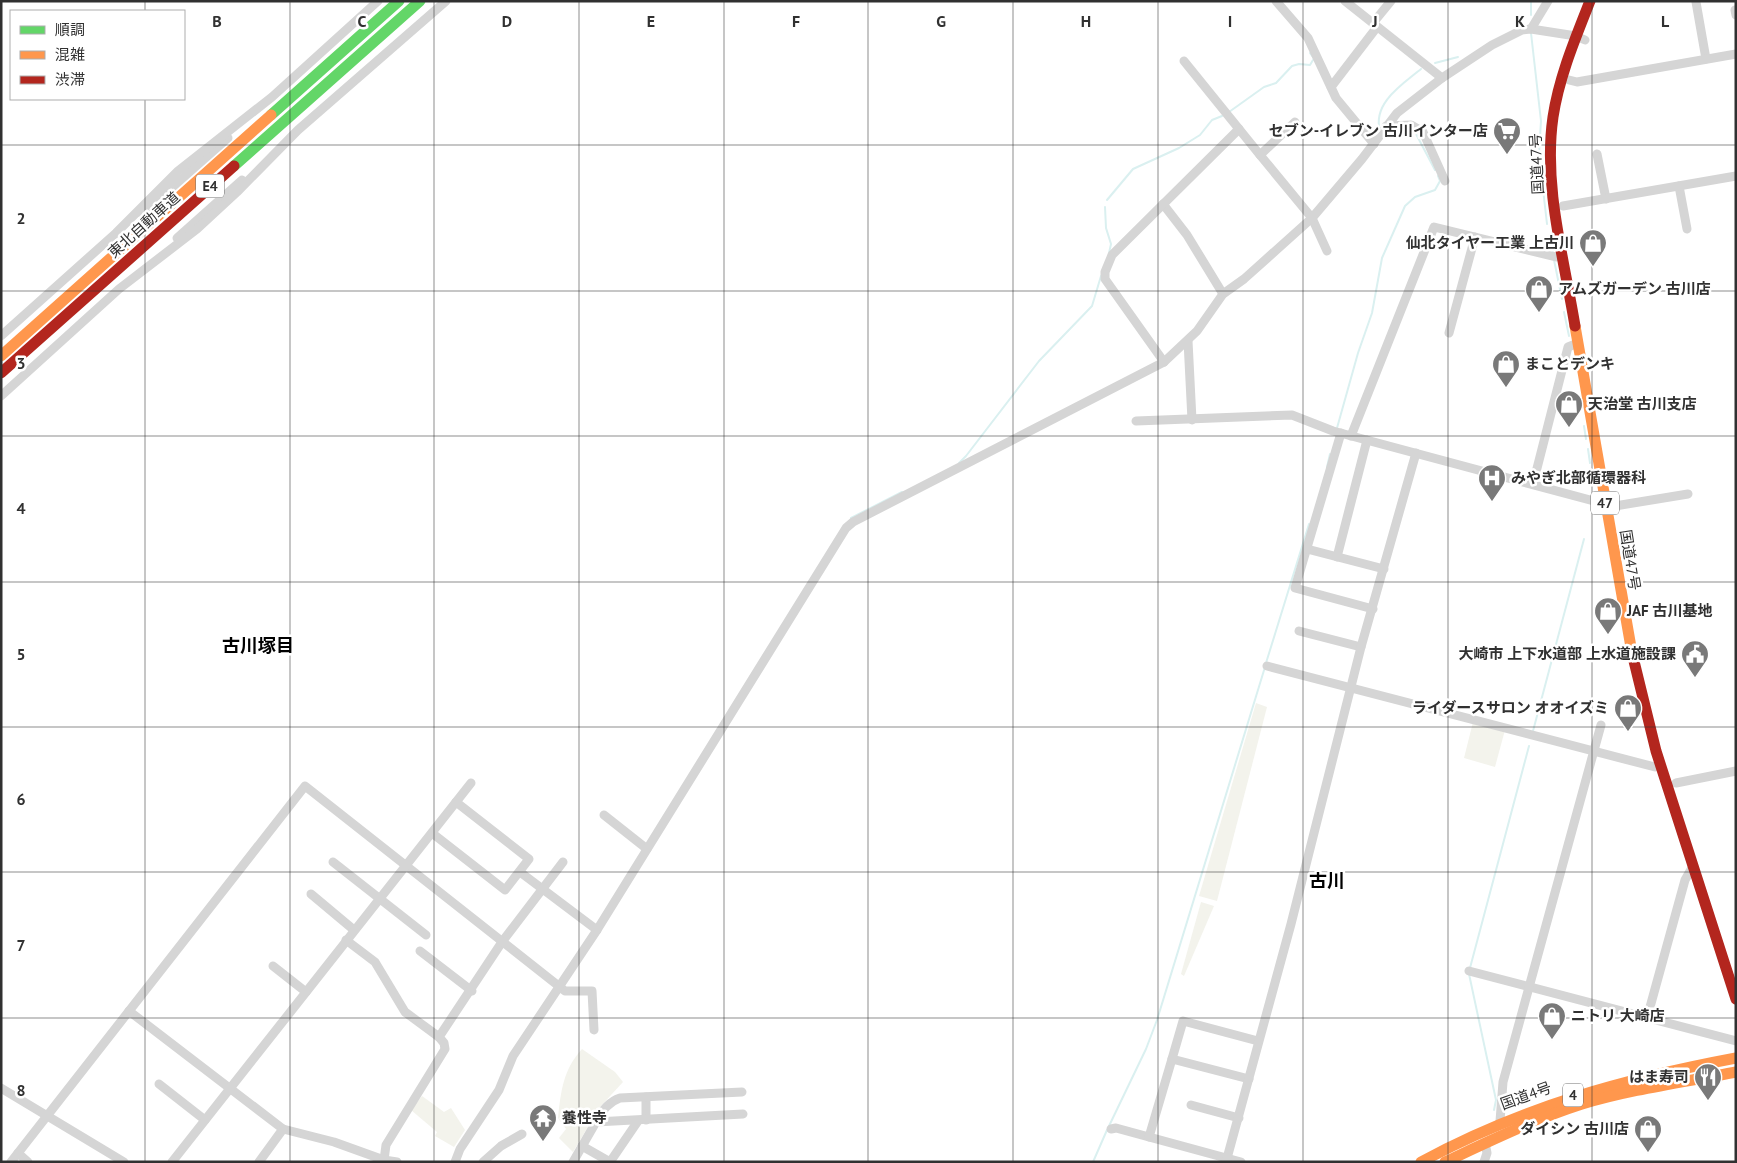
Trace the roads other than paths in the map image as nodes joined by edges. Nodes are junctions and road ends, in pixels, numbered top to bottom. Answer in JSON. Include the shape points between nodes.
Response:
{"nodes":[{"id":1,"x":378,"y":1,"type":"edge"},
{"id":2,"x":400,"y":1,"type":"edge"},
{"id":3,"x":420,"y":1,"type":"edge"},
{"id":4,"x":446,"y":1,"type":"edge"},
{"id":5,"x":1276,"y":1,"type":"edge"},
{"id":6,"x":1345,"y":1,"type":"edge"},
{"id":7,"x":1391,"y":1,"type":"edge"},
{"id":8,"x":1548,"y":1,"type":"edge"},
{"id":9,"x":1590,"y":1,"type":"edge"},
{"id":10,"x":1600,"y":1,"type":"edge"},
{"id":11,"x":1696,"y":2,"type":"edge"},
{"id":12,"x":1375,"y":25,"type":"junction"},
{"id":13,"x":1531,"y":29,"type":"junction"},
{"id":14,"x":1581,"y":38,"type":"junction"},
{"id":15,"x":1736,"y":54,"type":"edge"},
{"id":16,"x":1706,"y":59,"type":"junction"},
{"id":17,"x":1184,"y":61,"type":"dead end"},
{"id":18,"x":1442,"y":78,"type":"junction"},
{"id":19,"x":1570,"y":80,"type":"junction"},
{"id":20,"x":1331,"y":87,"type":"junction"},
{"id":21,"x":1295,"y":122,"type":"dead end"},
{"id":22,"x":239,"y":123,"type":"junction"},
{"id":23,"x":1239,"y":129,"type":"junction"},
{"id":24,"x":1383,"y":130,"type":"junction"},
{"id":25,"x":1374,"y":144,"type":"junction"},
{"id":26,"x":1598,"y":154,"type":"dead end"},
{"id":27,"x":1260,"y":155,"type":"junction"},
{"id":28,"x":258,"y":171,"type":"junction"},
{"id":29,"x":1736,"y":176,"type":"edge"},
{"id":30,"x":1445,"y":182,"type":"dead end"},
{"id":31,"x":1679,"y":186,"type":"junction"},
{"id":32,"x":1606,"y":199,"type":"junction"},
{"id":33,"x":1163,"y":204,"type":"junction"},
{"id":34,"x":1563,"y":206,"type":"junction"},
{"id":35,"x":1312,"y":218,"type":"junction"},
{"id":36,"x":1687,"y":229,"type":"dead end"},
{"id":37,"x":116,"y":233,"type":"junction"},
{"id":38,"x":1475,"y":237,"type":"junction"},
{"id":39,"x":168,"y":251,"type":"junction"},
{"id":40,"x":1327,"y":251,"type":"dead end"},
{"id":41,"x":1562,"y":255,"type":"junction"},
{"id":42,"x":1223,"y":294,"type":"junction"},
{"id":43,"x":1449,"y":333,"type":"dead end"},
{"id":44,"x":1,"y":336,"type":"edge"},
{"id":45,"x":1188,"y":341,"type":"junction"},
{"id":46,"x":1578,"y":343,"type":"junction"},
{"id":47,"x":1,"y":356,"type":"edge"},
{"id":48,"x":1164,"y":362,"type":"junction"},
{"id":49,"x":1,"y":373,"type":"edge"},
{"id":50,"x":1,"y":396,"type":"edge"},
{"id":51,"x":1192,"y":420,"type":"junction"},
{"id":52,"x":1136,"y":421,"type":"dead end"},
{"id":53,"x":1338,"y":432,"type":"junction"},
{"id":54,"x":1351,"y":436,"type":"junction"},
{"id":55,"x":1368,"y":440,"type":"junction"},
{"id":56,"x":1416,"y":453,"type":"junction"},
{"id":57,"x":1533,"y":484,"type":"junction"},
{"id":58,"x":1688,"y":494,"type":"dead end"},
{"id":59,"x":1610,"y":505,"type":"junction"},
{"id":60,"x":1307,"y":549,"type":"junction"},
{"id":61,"x":1337,"y":557,"type":"junction"},
{"id":62,"x":1384,"y":569,"type":"junction"},
{"id":63,"x":1373,"y":609,"type":"junction"},
{"id":64,"x":1299,"y":630,"type":"dead end"},
{"id":65,"x":1361,"y":647,"type":"junction"},
{"id":66,"x":1267,"y":666,"type":"dead end"},
{"id":67,"x":1352,"y":688,"type":"junction"},
{"id":68,"x":1601,"y":725,"type":"dead end"},
{"id":69,"x":1595,"y":751,"type":"junction"},
{"id":70,"x":1660,"y":764,"type":"junction"},
{"id":71,"x":1736,"y":771,"type":"edge"},
{"id":72,"x":471,"y":783,"type":"dead end"},
{"id":73,"x":1676,"y":783,"type":"junction"},
{"id":74,"x":456,"y":802,"type":"junction"},
{"id":75,"x":604,"y":815,"type":"dead end"},
{"id":76,"x":432,"y":833,"type":"junction"},
{"id":77,"x":647,"y":849,"type":"junction"},
{"id":78,"x":334,"y":862,"type":"dead end"},
{"id":79,"x":563,"y":862,"type":"dead end"},
{"id":80,"x":404,"y":865,"type":"junction"},
{"id":81,"x":1694,"y":866,"type":"junction"},
{"id":82,"x":520,"y":872,"type":"junction"},
{"id":83,"x":542,"y":889,"type":"junction"},
{"id":84,"x":311,"y":894,"type":"dead end"},
{"id":85,"x":380,"y":897,"type":"junction"},
{"id":86,"x":354,"y":930,"type":"junction"},
{"id":87,"x":596,"y":930,"type":"junction"},
{"id":88,"x":426,"y":935,"type":"dead end"},
{"id":89,"x":346,"y":940,"type":"junction"},
{"id":90,"x":502,"y":942,"type":"junction"},
{"id":91,"x":420,"y":951,"type":"dead end"},
{"id":92,"x":273,"y":966,"type":"dead end"},
{"id":93,"x":1736,"y":968,"type":"edge"},
{"id":94,"x":1470,"y":971,"type":"dead end"},
{"id":95,"x":559,"y":986,"type":"junction"},
{"id":96,"x":1529,"y":987,"type":"junction"},
{"id":97,"x":472,"y":991,"type":"junction"},
{"id":98,"x":306,"y":992,"type":"junction"},
{"id":99,"x":1736,"y":999,"type":"edge"},
{"id":100,"x":129,"y":1012,"type":"junction"},
{"id":101,"x":1647,"y":1018,"type":"junction"},
{"id":102,"x":594,"y":1030,"type":"dead end"},
{"id":103,"x":439,"y":1037,"type":"junction"},
{"id":104,"x":1258,"y":1041,"type":"junction"},
{"id":105,"x":1736,"y":1041,"type":"edge"},
{"id":106,"x":1736,"y":1058,"type":"edge"},
{"id":107,"x":1172,"y":1059,"type":"junction"},
{"id":108,"x":1736,"y":1072,"type":"edge"},
{"id":109,"x":1249,"y":1079,"type":"junction"},
{"id":110,"x":159,"y":1084,"type":"dead end"},
{"id":111,"x":1,"y":1088,"type":"edge"},
{"id":112,"x":229,"y":1089,"type":"junction"},
{"id":113,"x":742,"y":1092,"type":"dead end"},
{"id":114,"x":646,"y":1097,"type":"junction"},
{"id":115,"x":1191,"y":1105,"type":"dead end"},
{"id":116,"x":743,"y":1114,"type":"dead end"},
{"id":117,"x":48,"y":1116,"type":"junction"},
{"id":118,"x":1239,"y":1118,"type":"junction"},
{"id":119,"x":205,"y":1120,"type":"junction"},
{"id":120,"x":642,"y":1120,"type":"junction"},
{"id":121,"x":1500,"y":1121,"type":"junction"},
{"id":122,"x":596,"y":1122,"type":"junction"},
{"id":123,"x":283,"y":1129,"type":"junction"},
{"id":124,"x":1111,"y":1129,"type":"dead end"},
{"id":125,"x":522,"y":1134,"type":"dead end"},
{"id":126,"x":1149,"y":1137,"type":"junction"},
{"id":127,"x":1486,"y":1143,"type":"junction"},
{"id":128,"x":582,"y":1146,"type":"junction"},
{"id":129,"x":18,"y":1153,"type":"junction"},
{"id":130,"x":384,"y":1160,"type":"junction"},
{"id":131,"x":1228,"y":1160,"type":"edge"},
{"id":132,"x":11,"y":1162,"type":"edge"},
{"id":133,"x":28,"y":1162,"type":"edge"},
{"id":134,"x":124,"y":1162,"type":"edge"},
{"id":135,"x":172,"y":1162,"type":"edge"},
{"id":136,"x":258,"y":1162,"type":"edge"},
{"id":137,"x":397,"y":1162,"type":"edge"},
{"id":138,"x":455,"y":1162,"type":"edge"},
{"id":139,"x":483,"y":1162,"type":"edge"},
{"id":140,"x":573,"y":1162,"type":"edge"},
{"id":141,"x":1241,"y":1162,"type":"edge"},
{"id":142,"x":1420,"y":1162,"type":"edge"},
{"id":143,"x":1445,"y":1162,"type":"edge"},
{"id":144,"x":1484,"y":1162,"type":"edge"}],
"edges":[{"from":1,"to":22,"type":"street"},
{"from":2,"to":47,"type":"highway","name":"東北自動車道","number":"E4"},
{"from":3,"to":49,"type":"highway","name":"東北自動車道","number":"E4"},
{"from":4,"to":28,"type":"street","via":[[317,112]]},
{"from":5,"to":20,"type":"street","via":[[1308,38]]},
{"from":6,"to":12,"type":"street"},
{"from":7,"to":12,"type":"street"},
{"from":8,"to":13,"type":"street"},
{"from":9,"to":14,"type":"highway","name":"国道47号","number":"47"},
{"from":10,"to":14,"type":"highway","name":"国道47号","number":"47"},
{"from":11,"to":16,"type":"street"},
{"from":12,"to":18,"type":"street"},
{"from":12,"to":20,"type":"street"},
{"from":13,"to":14,"type":"street"},
{"from":13,"to":18,"type":"street","via":[[1492,45]]},
{"from":14,"to":19,"type":"highway","name":"国道47号","number":"47"},
{"from":14,"to":41,"type":"highway","name":"国道47号","number":"47","via":[[1555,96],[1550,131],[1550,166]]},
{"from":15,"to":16,"type":"street"},
{"from":16,"to":19,"type":"street","via":[[1578,82]]},
{"from":17,"to":23,"type":"street"},
{"from":18,"to":24,"type":"street","via":[[1406,104]]},
{"from":19,"to":34,"type":"highway","name":"国道47号","number":"47","via":[[1563,102],[1558,150]]},
{"from":20,"to":25,"type":"street"},
{"from":21,"to":27,"type":"street"},
{"from":22,"to":37,"type":"street","via":[[178,171]]},
{"from":22,"to":37,"type":"street","via":[[183,181]]},
{"from":23,"to":27,"type":"street"},
{"from":23,"to":33,"type":"street"},
{"from":24,"to":25,"type":"street"},
{"from":24,"to":30,"type":"street","via":[[1411,125],[1423,132]]},
{"from":25,"to":35,"type":"street"},
{"from":26,"to":32,"type":"street"},
{"from":27,"to":35,"type":"street"},
{"from":28,"to":39,"type":"street","via":[[197,229]]},
{"from":28,"to":39,"type":"street","via":[[204,210]]},
{"from":29,"to":31,"type":"street"},
{"from":31,"to":32,"type":"street"},
{"from":31,"to":36,"type":"street"},
{"from":32,"to":34,"type":"street"},
{"from":33,"to":42,"type":"street","via":[[1187,235]]},
{"from":33,"to":48,"type":"street","via":[[1112,255],[1105,279]]},
{"from":34,"to":59,"type":"highway","name":"国道47号","number":"47"},
{"from":35,"to":40,"type":"street"},
{"from":35,"to":42,"type":"street"},
{"from":37,"to":44,"type":"street"},
{"from":38,"to":41,"type":"street","via":[[1556,257]]},
{"from":38,"to":43,"type":"street"},
{"from":38,"to":54,"type":"street","via":[[1434,226]]},
{"from":39,"to":50,"type":"street","via":[[83,320]]},
{"from":41,"to":46,"type":"highway","name":"国道47号","number":"47"},
{"from":42,"to":45,"type":"street"},
{"from":45,"to":48,"type":"street"},
{"from":45,"to":51,"type":"street"},
{"from":46,"to":57,"type":"street","via":[[1568,347]]},
{"from":46,"to":59,"type":"highway","name":"国道47号","number":"47"},
{"from":48,"to":77,"type":"street","via":[[853,522],[842,534]]},
{"from":51,"to":52,"type":"street"},
{"from":51,"to":53,"type":"street","via":[[1292,415]]},
{"from":53,"to":54,"type":"street"},
{"from":53,"to":60,"type":"street"},
{"from":54,"to":55,"type":"street"},
{"from":55,"to":56,"type":"street"},
{"from":55,"to":61,"type":"street"},
{"from":56,"to":57,"type":"street"},
{"from":56,"to":62,"type":"street"},
{"from":57,"to":59,"type":"street"},
{"from":58,"to":59,"type":"street"},
{"from":59,"to":70,"type":"highway","name":"国道47号","number":"47","via":[[1622,607],[1639,689]]},
{"from":59,"to":73,"type":"highway","name":"国道47号","number":"47","via":[[1653,708]]},
{"from":60,"to":61,"type":"street"},
{"from":60,"to":63,"type":"street","via":[[1295,588]]},
{"from":61,"to":62,"type":"street"},
{"from":62,"to":63,"type":"street"},
{"from":63,"to":65,"type":"street"},
{"from":64,"to":65,"type":"street"},
{"from":65,"to":67,"type":"street"},
{"from":66,"to":67,"type":"street"},
{"from":67,"to":69,"type":"street"},
{"from":67,"to":104,"type":"street"},
{"from":68,"to":69,"type":"street"},
{"from":69,"to":70,"type":"street","via":[[1655,768]]},
{"from":69,"to":96,"type":"street"},
{"from":70,"to":81,"type":"highway","name":"国道47号","number":"47"},
{"from":71,"to":73,"type":"street"},
{"from":72,"to":74,"type":"street"},
{"from":73,"to":93,"type":"highway","name":"国道47号","number":"47"},
{"from":74,"to":76,"type":"street"},
{"from":74,"to":82,"type":"street","via":[[530,859]]},
{"from":75,"to":77,"type":"street"},
{"from":76,"to":80,"type":"street"},
{"from":76,"to":82,"type":"street","via":[[505,890]]},
{"from":77,"to":87,"type":"street"},
{"from":78,"to":85,"type":"street"},
{"from":79,"to":83,"type":"street"},
{"from":80,"to":85,"type":"street"},
{"from":80,"to":90,"type":"street"},
{"from":80,"to":100,"type":"street","via":[[305,786]]},
{"from":81,"to":99,"type":"highway","name":"国道47号","number":"47"},
{"from":81,"to":101,"type":"street","via":[[1685,880]]},
{"from":82,"to":83,"type":"street"},
{"from":83,"to":87,"type":"street"},
{"from":83,"to":90,"type":"street"},
{"from":84,"to":86,"type":"street"},
{"from":85,"to":86,"type":"street"},
{"from":85,"to":88,"type":"street"},
{"from":86,"to":89,"type":"street"},
{"from":87,"to":95,"type":"street"},
{"from":89,"to":98,"type":"street"},
{"from":89,"to":103,"type":"street","via":[[375,962],[405,1012]]},
{"from":90,"to":95,"type":"street"},
{"from":90,"to":97,"type":"street"},
{"from":91,"to":97,"type":"street"},
{"from":92,"to":98,"type":"street"},
{"from":94,"to":96,"type":"street"},
{"from":95,"to":102,"type":"street","via":[[565,991],[592,991]]},
{"from":95,"to":138,"type":"street","via":[[513,1056],[499,1090],[460,1149]]},
{"from":96,"to":101,"type":"street"},
{"from":96,"to":121,"type":"street","via":[[1503,1082]]},
{"from":97,"to":103,"type":"street"},
{"from":98,"to":112,"type":"street"},
{"from":100,"to":112,"type":"street"},
{"from":100,"to":117,"type":"street"},
{"from":101,"to":105,"type":"street"},
{"from":103,"to":130,"type":"street","via":[[445,1049],[386,1145]]},
{"from":104,"to":107,"type":"street","via":[[1183,1021]]},
{"from":104,"to":109,"type":"street"},
{"from":106,"to":121,"type":"highway","name":"国道4号","number":"4","via":[[1665,1071],[1582,1092]]},
{"from":107,"to":109,"type":"street"},
{"from":107,"to":126,"type":"street"},
{"from":108,"to":127,"type":"highway","name":"国道4号","number":"4","via":[[1582,1104]]},
{"from":109,"to":118,"type":"street"},
{"from":110,"to":119,"type":"street"},
{"from":111,"to":117,"type":"street"},
{"from":112,"to":119,"type":"street"},
{"from":112,"to":123,"type":"street"},
{"from":113,"to":114,"type":"street"},
{"from":114,"to":120,"type":"street"},
{"from":114,"to":122,"type":"street","via":[[613,1100]]},
{"from":115,"to":118,"type":"street"},
{"from":116,"to":120,"type":"street"},
{"from":117,"to":129,"type":"street"},
{"from":117,"to":134,"type":"street"},
{"from":118,"to":131,"type":"street"},
{"from":119,"to":135,"type":"street"},
{"from":120,"to":122,"type":"street"},
{"from":120,"to":128,"type":"street","via":[[610,1162]]},
{"from":121,"to":142,"type":"highway","name":"国道4号","number":"4"},
{"from":122,"to":128,"type":"street"},
{"from":123,"to":130,"type":"street","via":[[334,1142]]},
{"from":123,"to":136,"type":"street"},
{"from":124,"to":126,"type":"street"},
{"from":125,"to":139,"type":"street"},
{"from":126,"to":131,"type":"street"},
{"from":127,"to":143,"type":"highway","name":"国道4号","number":"4"},
{"from":127,"to":144,"type":"street"},
{"from":128,"to":140,"type":"street"},
{"from":129,"to":132,"type":"street"},
{"from":129,"to":133,"type":"street"},
{"from":130,"to":137,"type":"street"},
{"from":131,"to":141,"type":"street"}]}
